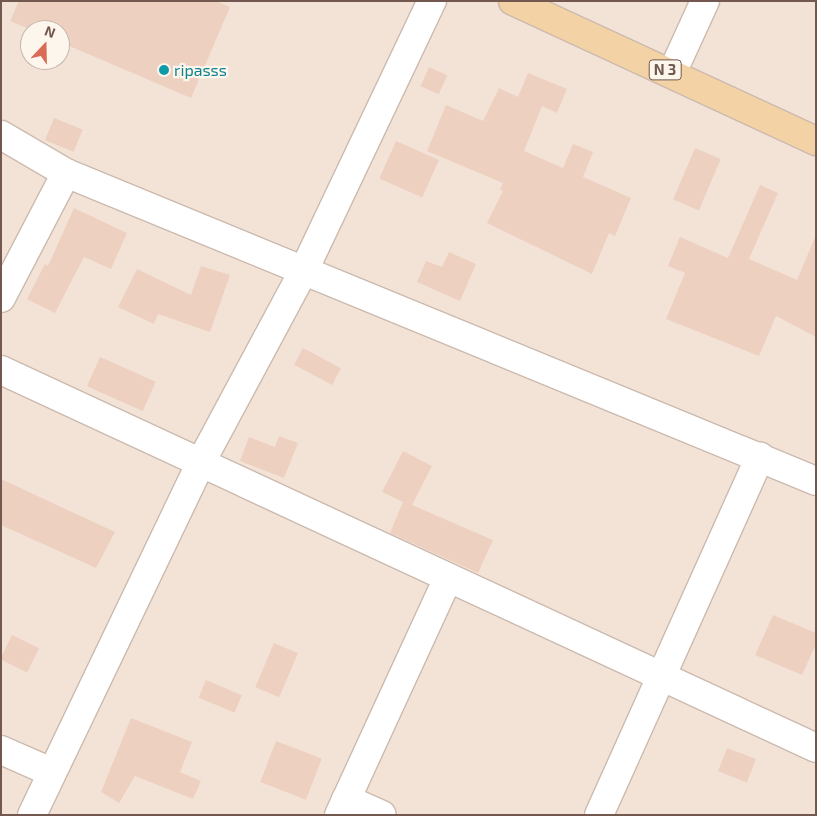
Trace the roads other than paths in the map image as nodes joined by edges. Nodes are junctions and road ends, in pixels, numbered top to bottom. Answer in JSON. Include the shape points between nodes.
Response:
{"nodes":[{"id":1,"x":432,"y":1,"type":"edge"},
{"id":2,"x":513,"y":1,"type":"edge"},
{"id":3,"x":705,"y":1,"type":"edge"},
{"id":4,"x":551,"y":9,"type":"edge"},
{"id":5,"x":672,"y":73,"type":"junction"},
{"id":6,"x":1,"y":135,"type":"edge"},
{"id":7,"x":816,"y":141,"type":"edge"},
{"id":8,"x":66,"y":173,"type":"junction"},
{"id":9,"x":305,"y":268,"type":"junction"},
{"id":10,"x":1,"y":298,"type":"edge"},
{"id":11,"x":1,"y":370,"type":"edge"},
{"id":12,"x":760,"y":457,"type":"junction"},
{"id":13,"x":201,"y":462,"type":"junction"},
{"id":14,"x":816,"y":480,"type":"edge"},
{"id":15,"x":448,"y":578,"type":"junction"},
{"id":16,"x":662,"y":677,"type":"junction"},
{"id":17,"x":816,"y":748,"type":"edge"},
{"id":18,"x":1,"y":750,"type":"edge"},
{"id":19,"x":51,"y":772,"type":"junction"},
{"id":20,"x":343,"y":807,"type":"edge"},
{"id":21,"x":32,"y":815,"type":"edge"},
{"id":22,"x":382,"y":815,"type":"edge"},
{"id":23,"x":599,"y":815,"type":"edge"}],
"edges":[{"from":1,"to":9,"type":"street"},
{"from":2,"to":4,"type":"main road","number":"N 3"},
{"from":3,"to":5,"type":"street"},
{"from":4,"to":5,"type":"main road","number":"N 3"},
{"from":5,"to":7,"type":"main road","number":"N 3"},
{"from":6,"to":8,"type":"street"},
{"from":8,"to":9,"type":"street"},
{"from":8,"to":10,"type":"street"},
{"from":9,"to":12,"type":"street"},
{"from":9,"to":13,"type":"street"},
{"from":11,"to":13,"type":"street"},
{"from":12,"to":14,"type":"street"},
{"from":12,"to":16,"type":"street"},
{"from":13,"to":15,"type":"street"},
{"from":13,"to":19,"type":"street"},
{"from":15,"to":16,"type":"street"},
{"from":15,"to":20,"type":"street"},
{"from":16,"to":17,"type":"street"},
{"from":16,"to":23,"type":"street"},
{"from":18,"to":19,"type":"street"},
{"from":19,"to":21,"type":"street"},
{"from":20,"to":22,"type":"street"}]}
